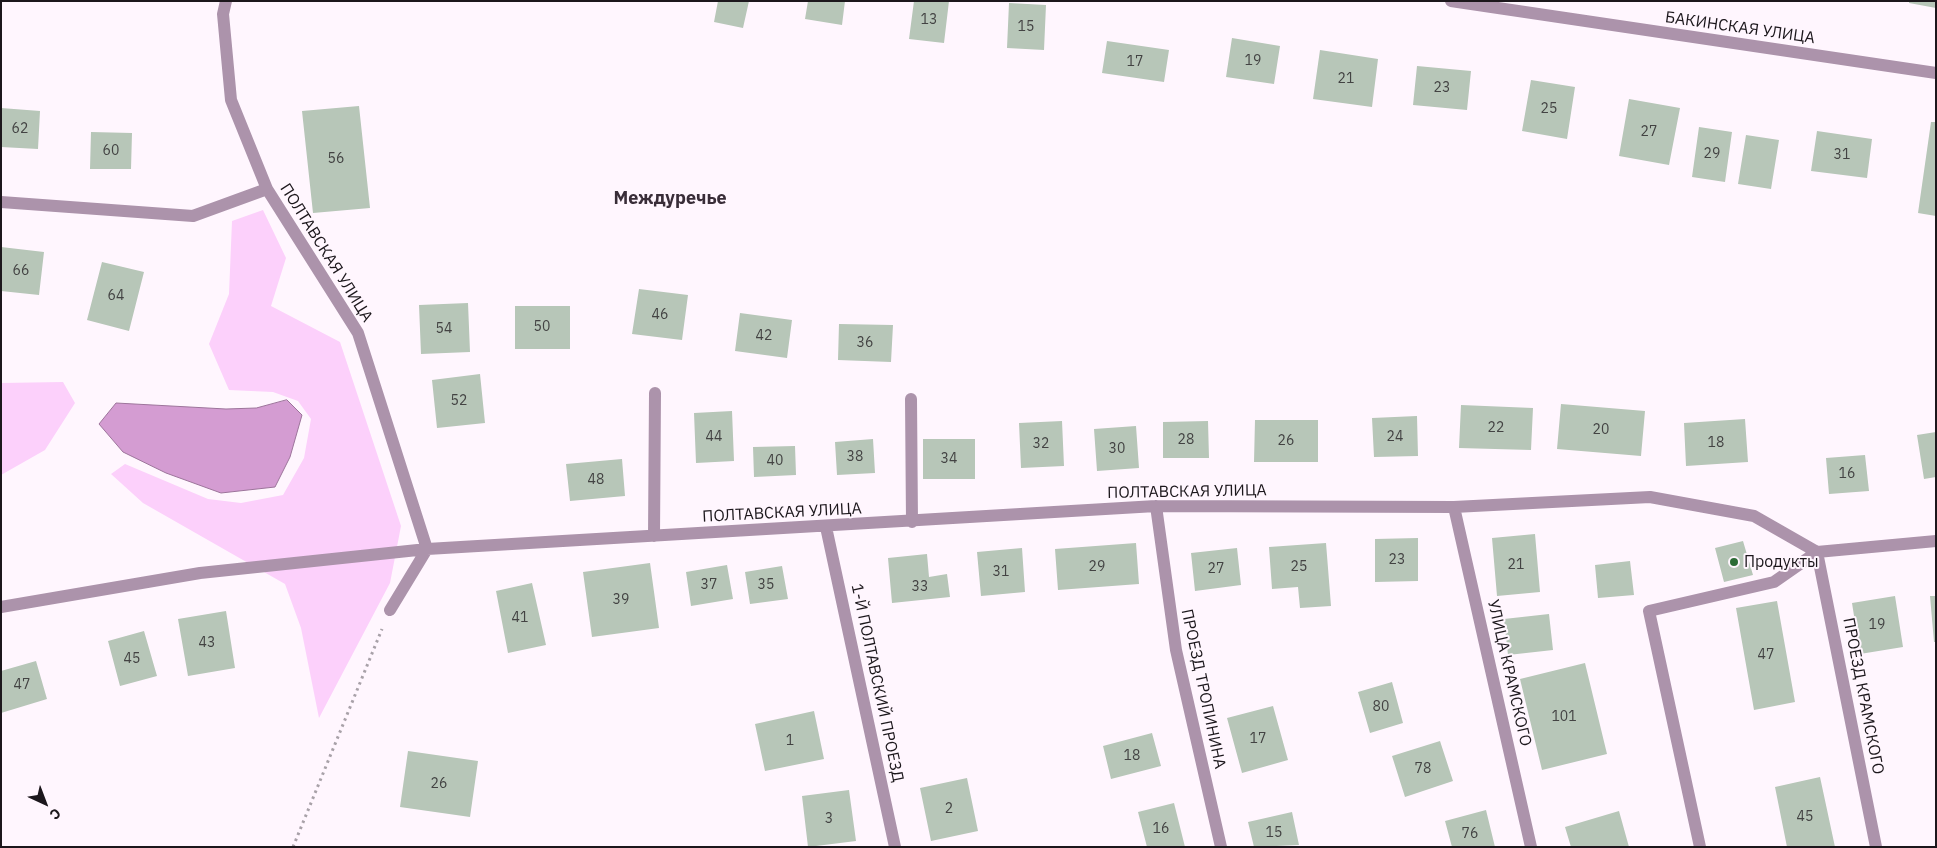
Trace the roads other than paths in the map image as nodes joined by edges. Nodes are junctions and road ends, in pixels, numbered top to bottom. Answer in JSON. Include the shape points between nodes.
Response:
{"nodes":[{"id":1,"x":226,"y":1,"type":"edge"},
{"id":2,"x":1451,"y":1,"type":"edge"},
{"id":3,"x":1936,"y":73,"type":"edge"},
{"id":4,"x":267,"y":189,"type":"junction"},
{"id":5,"x":1,"y":202,"type":"edge"},
{"id":6,"x":655,"y":393,"type":"dead end"},
{"id":7,"x":911,"y":399,"type":"dead end"},
{"id":8,"x":1156,"y":506,"type":"junction"},
{"id":9,"x":1454,"y":507,"type":"junction"},
{"id":10,"x":912,"y":522,"type":"junction"},
{"id":11,"x":826,"y":527,"type":"junction"},
{"id":12,"x":654,"y":536,"type":"junction"},
{"id":13,"x":1936,"y":540,"type":"edge"},
{"id":14,"x":426,"y":549,"type":"junction"},
{"id":15,"x":1817,"y":552,"type":"junction"},
{"id":16,"x":1,"y":607,"type":"edge"},
{"id":17,"x":390,"y":610,"type":"road end"},
{"id":18,"x":895,"y":847,"type":"edge"},
{"id":19,"x":1221,"y":847,"type":"edge"},
{"id":20,"x":1531,"y":847,"type":"edge"},
{"id":21,"x":1700,"y":847,"type":"edge"},
{"id":22,"x":1876,"y":847,"type":"edge"}],
"edges":[{"from":1,"to":4,"type":"street","name":"ПОЛТАВСКАЯ УЛИЦА","via":[[223,14],[231,100]]},
{"from":2,"to":3,"type":"street","name":"БАКИНСКАЯ УЛИЦА"},
{"from":4,"to":5,"type":"street","via":[[193,216]]},
{"from":4,"to":14,"type":"street","name":"ПОЛТАВСКАЯ УЛИЦА","via":[[358,333]]},
{"from":6,"to":12,"type":"street"},
{"from":7,"to":10,"type":"street"},
{"from":8,"to":9,"type":"street","name":"ПОЛТАВСКАЯ УЛИЦА"},
{"from":8,"to":10,"type":"street","name":"ПОЛТАВСКАЯ УЛИЦА"},
{"from":8,"to":19,"type":"street","name":"ПРОЕЗД ТРОПИНИНА","via":[[1176,650]]},
{"from":9,"to":15,"type":"street","name":"ПОЛТАВСКАЯ УЛИЦА","via":[[1650,497],[1754,516]]},
{"from":9,"to":20,"type":"street","name":"УЛИЦА КРАМСКОГО"},
{"from":10,"to":11,"type":"street","name":"ПОЛТАВСКАЯ УЛИЦА"},
{"from":11,"to":12,"type":"street","name":"ПОЛТАВСКАЯ УЛИЦА"},
{"from":11,"to":18,"type":"street","name":"1-Й ПОЛТАВСКИЙ ПРОЕЗД"},
{"from":12,"to":14,"type":"street","name":"ПОЛТАВСКАЯ УЛИЦА"},
{"from":13,"to":15,"type":"street"},
{"from":14,"to":16,"type":"street","name":"ПОЛТАВСКАЯ УЛИЦА","via":[[200,573]]},
{"from":14,"to":17,"type":"street"},
{"from":15,"to":21,"type":"street","via":[[1774,582],[1649,611]]},
{"from":15,"to":22,"type":"street","name":"ПРОЕЗД КРАМСКОГО"}]}
